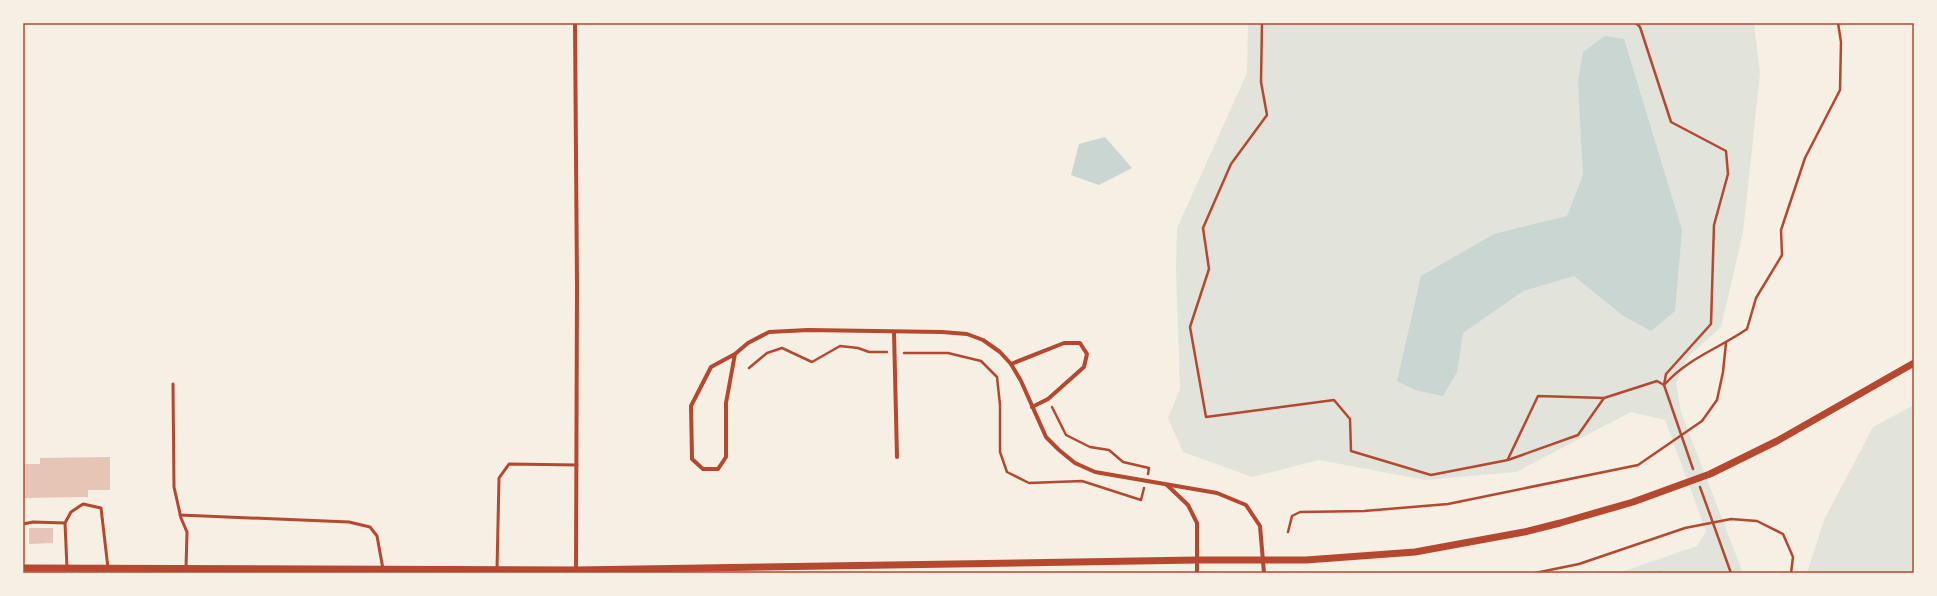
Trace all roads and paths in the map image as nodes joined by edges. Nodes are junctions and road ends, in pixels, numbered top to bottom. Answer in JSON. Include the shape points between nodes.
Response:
{"nodes":[{"id":1,"x":575,"y":23,"type":"edge"},
{"id":2,"x":1262,"y":23,"type":"edge"},
{"id":3,"x":1636,"y":23,"type":"edge"},
{"id":4,"x":1838,"y":23,"type":"edge"},
{"id":5,"x":894,"y":332,"type":"junction"},
{"id":6,"x":1726,"y":343,"type":"junction"},
{"id":7,"x":895,"y":353,"type":"junction"},
{"id":8,"x":735,"y":354,"type":"junction"},
{"id":9,"x":1011,"y":364,"type":"junction"},
{"id":10,"x":1914,"y":364,"type":"edge"},
{"id":11,"x":749,"y":368,"type":"dead end"},
{"id":12,"x":173,"y":384,"type":"dead end"},
{"id":13,"x":1664,"y":386,"type":"junction"},
{"id":14,"x":1665,"y":391,"type":"dead end"},
{"id":15,"x":1604,"y":398,"type":"junction"},
{"id":16,"x":1048,"y":399,"type":"junction"},
{"id":17,"x":1032,"y":407,"type":"junction"},
{"id":18,"x":897,"y":457,"type":"dead end"},
{"id":19,"x":1508,"y":460,"type":"junction"},
{"id":20,"x":577,"y":465,"type":"junction"},
{"id":21,"x":1146,"y":481,"type":"junction"},
{"id":22,"x":1167,"y":485,"type":"junction"},
{"id":23,"x":180,"y":515,"type":"junction"},
{"id":24,"x":65,"y":523,"type":"junction"},
{"id":25,"x":23,"y":524,"type":"edge"},
{"id":26,"x":1288,"y":532,"type":"dead end"},
{"id":27,"x":1197,"y":560,"type":"junction"},
{"id":28,"x":1264,"y":560,"type":"junction"},
{"id":29,"x":23,"y":568,"type":"edge"},
{"id":30,"x":67,"y":568,"type":"junction"},
{"id":31,"x":108,"y":568,"type":"junction"},
{"id":32,"x":186,"y":568,"type":"junction"},
{"id":33,"x":383,"y":569,"type":"junction"},
{"id":34,"x":497,"y":570,"type":"junction"},
{"id":35,"x":576,"y":570,"type":"junction"},
{"id":36,"x":1197,"y":573,"type":"edge"},
{"id":37,"x":1264,"y":573,"type":"edge"},
{"id":38,"x":1535,"y":573,"type":"edge"},
{"id":39,"x":1658,"y":573,"type":"edge"},
{"id":40,"x":1661,"y":573,"type":"edge"},
{"id":41,"x":1791,"y":573,"type":"edge"}],
"edges":[{"from":1,"to":20,"type":"street"},
{"from":2,"to":19,"type":"path","via":[[1261,82],[1267,115],[1231,164],[1203,228],[1208,269],[1190,327],[1206,417],[1334,400],[1350,419],[1351,451],[1430,475]]},
{"from":3,"to":13,"type":"path","via":[[1640,27],[1671,122],[1726,151],[1728,174],[1714,226],[1711,324],[1666,374]]},
{"from":4,"to":6,"type":"path","via":[[1841,42],[1840,90],[1805,158],[1781,230],[1782,255],[1756,298],[1747,329]]},
{"from":5,"to":7,"type":"street"},
{"from":5,"to":8,"type":"street","via":[[769,332],[748,343]]},
{"from":5,"to":9,"type":"street","via":[[967,334],[983,340]]},
{"from":6,"to":13,"type":"path","via":[[1700,355],[1674,374]]},
{"from":6,"to":26,"type":"path","via":[[1717,400],[1702,421],[1638,464],[1448,504],[1364,511],[1300,512],[1292,516]]},
{"from":7,"to":11,"type":"path","via":[[869,352],[840,346],[812,362],[782,348],[767,353]]},
{"from":7,"to":18,"type":"street"},
{"from":7,"to":21,"type":"path","via":[[948,353],[981,361],[998,377],[1000,452],[1007,472],[1029,483],[1082,481],[1142,500]]},
{"from":8,"to":8,"type":"street","via":[[711,366],[691,406],[692,459],[703,469],[718,469],[726,457],[726,403]]},
{"from":9,"to":16,"type":"street","via":[[1064,343],[1080,343],[1087,354],[1084,367]]},
{"from":9,"to":17,"type":"street"},
{"from":10,"to":28,"type":"street","via":[[1777,441],[1710,474],[1633,502],[1524,532],[1415,552],[1361,557]]},
{"from":12,"to":23,"type":"lane","via":[[174,486]]},
{"from":13,"to":14,"type":"path"},
{"from":13,"to":15,"type":"path","via":[[1657,381]]},
{"from":15,"to":19,"type":"path","via":[[1578,435]]},
{"from":15,"to":19,"type":"path","via":[[1538,396]]},
{"from":16,"to":17,"type":"street"},
{"from":16,"to":21,"type":"path","via":[[1066,435],[1090,447],[1109,450],[1123,462],[1149,468]]},
{"from":17,"to":21,"type":"street","via":[[1046,437],[1075,463],[1095,472]]},
{"from":20,"to":34,"type":"lane","via":[[509,464],[499,478]]},
{"from":20,"to":35,"type":"street"},
{"from":21,"to":22,"type":"street"},
{"from":22,"to":27,"type":"street","via":[[1188,504],[1197,523]]},
{"from":22,"to":28,"type":"street","via":[[1217,493],[1246,504],[1260,526]]},
{"from":23,"to":32,"type":"lane","via":[[187,532]]},
{"from":23,"to":33,"type":"lane","via":[[349,522],[370,527],[377,536]]},
{"from":24,"to":25,"type":"lane"},
{"from":24,"to":30,"type":"lane"},
{"from":24,"to":31,"type":"lane","via":[[71,512],[83,504],[101,508]]},
{"from":27,"to":28,"type":"street"},
{"from":27,"to":35,"type":"street"},
{"from":27,"to":36,"type":"street"},
{"from":28,"to":37,"type":"street"},
{"from":29,"to":30,"type":"street"},
{"from":30,"to":31,"type":"street"},
{"from":31,"to":32,"type":"street"},
{"from":32,"to":33,"type":"street"},
{"from":33,"to":34,"type":"street"},
{"from":34,"to":35,"type":"street"},
{"from":38,"to":41,"type":"path","via":[[1579,564],[1685,528],[1731,519],[1757,521],[1783,534],[1793,557]]},
{"from":39,"to":40,"type":"path"}]}
